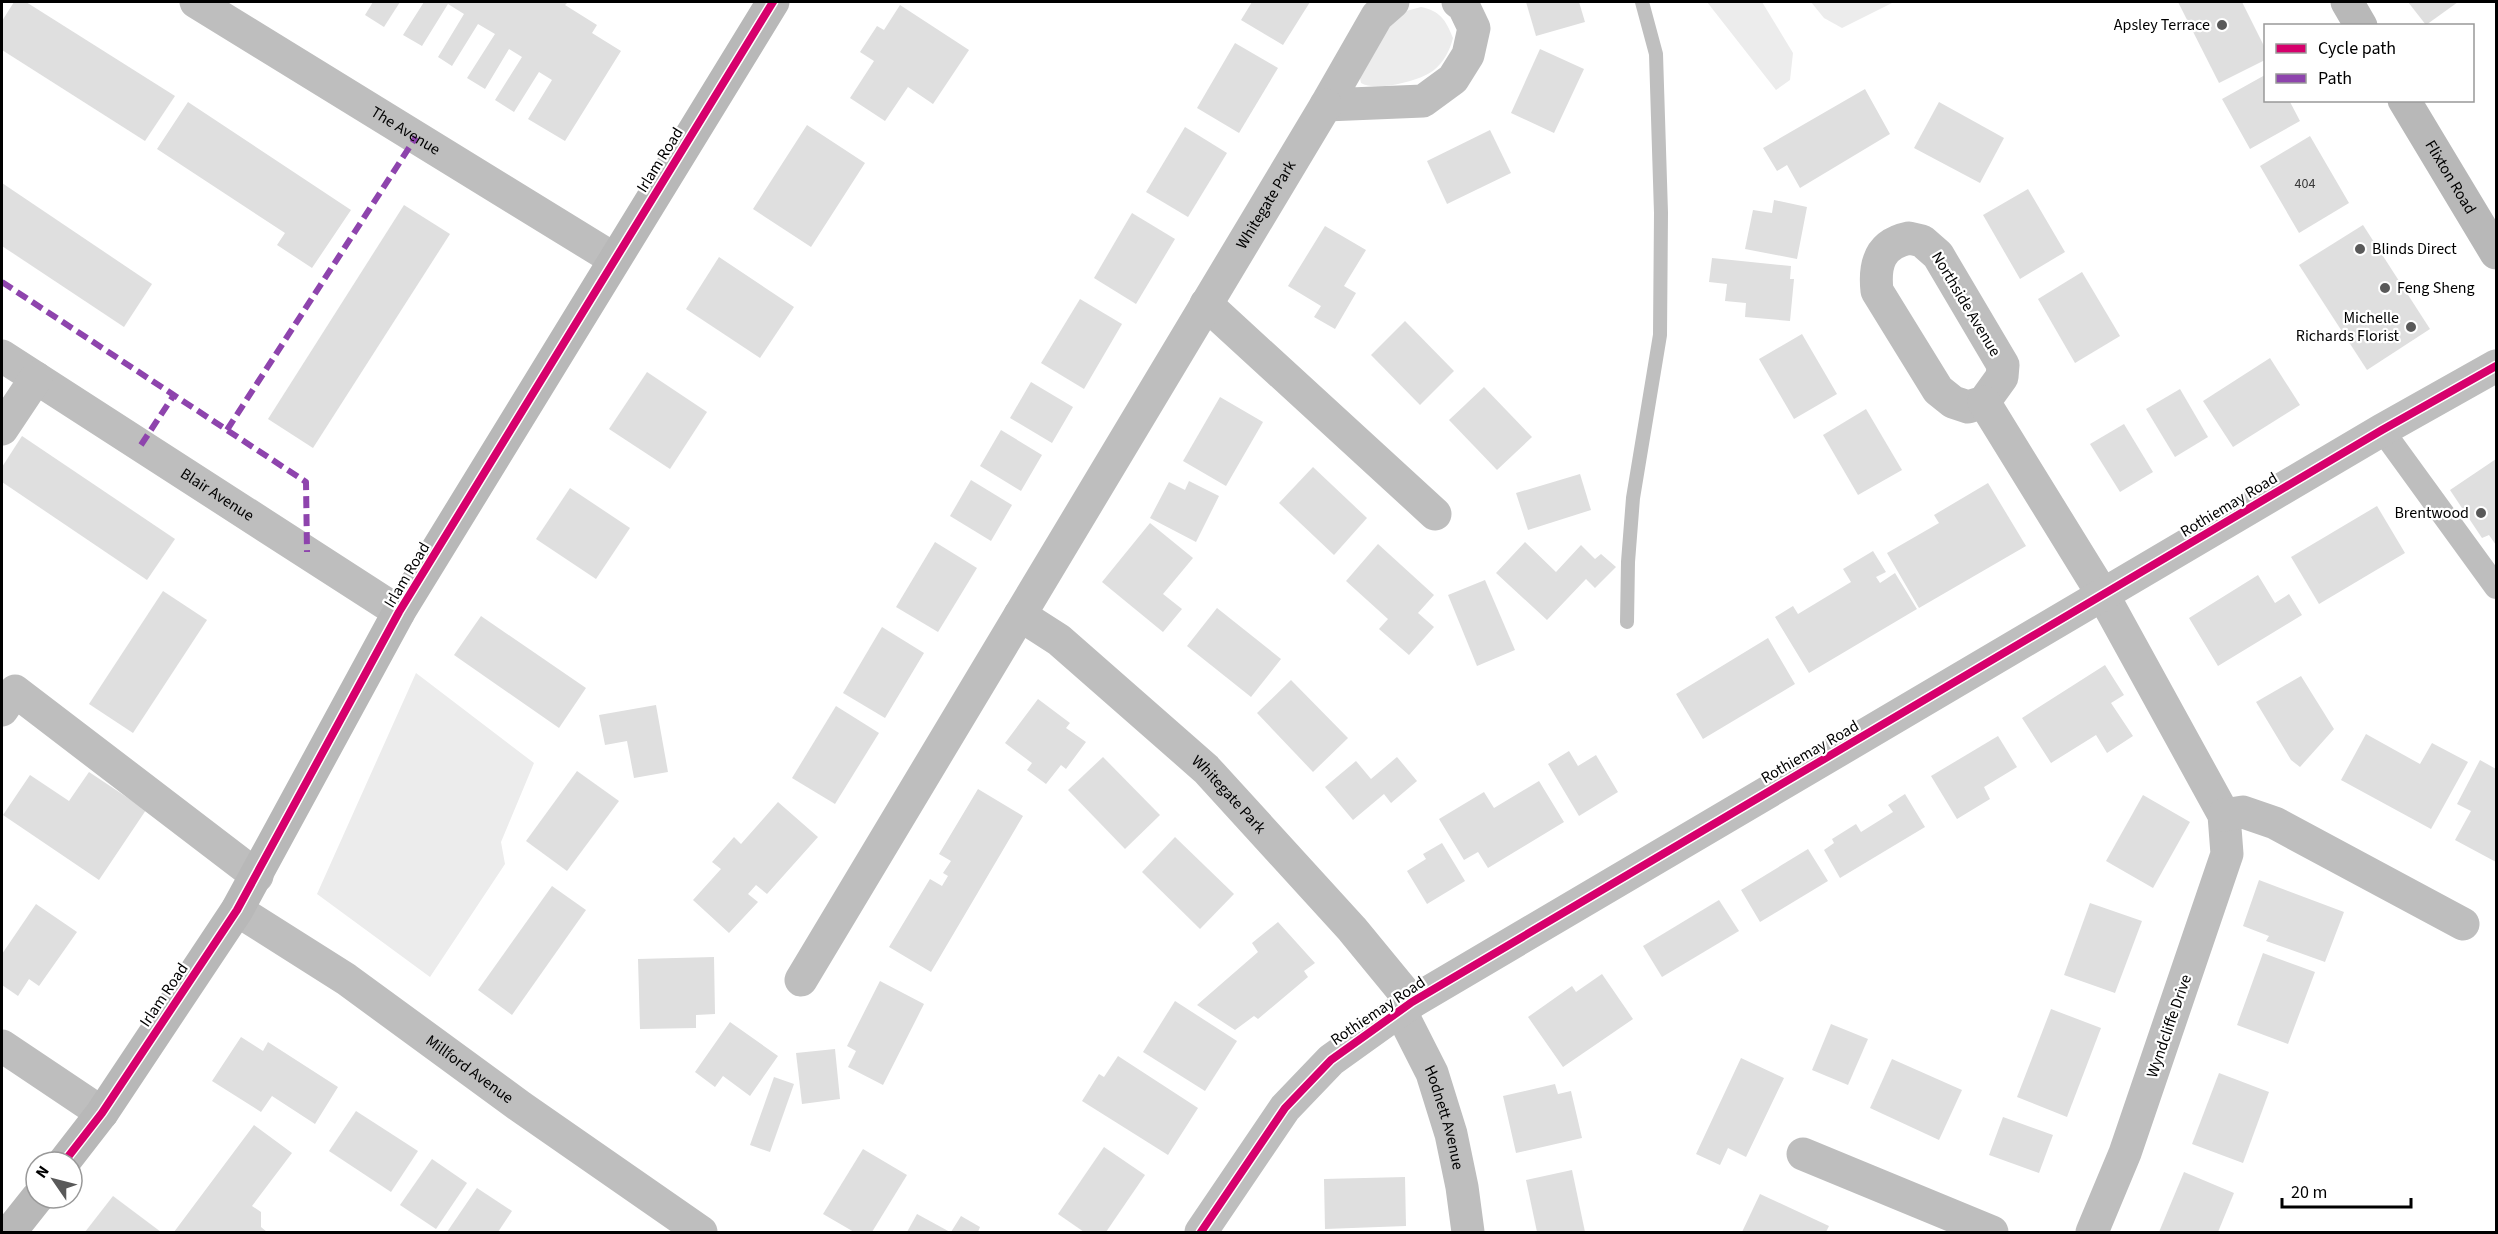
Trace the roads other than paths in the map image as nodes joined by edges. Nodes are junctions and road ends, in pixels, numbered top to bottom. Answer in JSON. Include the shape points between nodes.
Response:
{"nodes":[{"id":1,"x":196,"y":2,"type":"edge"},
{"id":2,"x":773,"y":2,"type":"edge"},
{"id":3,"x":1393,"y":2,"type":"edge"},
{"id":4,"x":1458,"y":2,"type":"edge"},
{"id":5,"x":2347,"y":2,"type":"edge"},
{"id":6,"x":2360,"y":24,"type":"edge"},
{"id":7,"x":2405,"y":102,"type":"edge"},
{"id":8,"x":1326,"y":105,"type":"junction"},
{"id":9,"x":2496,"y":253,"type":"edge"},
{"id":10,"x":614,"y":259,"type":"junction"},
{"id":11,"x":1206,"y":304,"type":"junction"},
{"id":12,"x":2,"y":356,"type":"edge"},
{"id":13,"x":2496,"y":366,"type":"edge"},
{"id":14,"x":36,"y":378,"type":"junction"},
{"id":15,"x":1984,"y":402,"type":"junction"},
{"id":16,"x":2,"y":429,"type":"edge"},
{"id":17,"x":2382,"y":430,"type":"junction"},
{"id":18,"x":1435,"y":514,"type":"dead end"},
{"id":19,"x":2496,"y":587,"type":"edge"},
{"id":20,"x":2103,"y":595,"type":"junction"},
{"id":21,"x":399,"y":612,"type":"junction"},
{"id":22,"x":1020,"y":615,"type":"junction"},
{"id":23,"x":2,"y":710,"type":"edge"},
{"id":24,"x":2224,"y":815,"type":"junction"},
{"id":25,"x":257,"y":876,"type":"junction"},
{"id":26,"x":237,"y":910,"type":"junction"},
{"id":27,"x":2463,"y":924,"type":"dead end"},
{"id":28,"x":801,"y":980,"type":"dead end"},
{"id":29,"x":1406,"y":1006,"type":"junction"},
{"id":30,"x":2,"y":1046,"type":"edge"},
{"id":31,"x":102,"y":1113,"type":"junction"},
{"id":32,"x":73,"y":1150,"type":"edge"},
{"id":33,"x":1803,"y":1154,"type":"dead end"},
{"id":34,"x":28,"y":1210,"type":"edge"},
{"id":35,"x":10,"y":1233,"type":"edge"},
{"id":36,"x":701,"y":1233,"type":"edge"},
{"id":37,"x":1201,"y":1233,"type":"edge"},
{"id":38,"x":1468,"y":1233,"type":"edge"},
{"id":39,"x":1992,"y":1233,"type":"edge"},
{"id":40,"x":2092,"y":1233,"type":"edge"}],
"edges":[{"from":1,"to":10,"type":"street","name":"The Avenue"},
{"from":2,"to":10,"type":"street","name":"Irlam Road"},
{"from":3,"to":8,"type":"street","name":"Whitegate Park","via":[[1377,15]]},
{"from":4,"to":8,"type":"street","via":[[1474,28],[1468,55],[1453,79],[1423,101]]},
{"from":5,"to":6,"type":"street"},
{"from":7,"to":9,"type":"street","name":"Flixton Road"},
{"from":8,"to":11,"type":"street","name":"Whitegate Park"},
{"from":10,"to":21,"type":"street","name":"Irlam Road"},
{"from":11,"to":18,"type":"street"},
{"from":11,"to":22,"type":"street","name":"Whitegate Park"},
{"from":12,"to":14,"type":"street","name":"Blair Avenue"},
{"from":13,"to":17,"type":"street","name":"Rothiemay Road"},
{"from":14,"to":16,"type":"street"},
{"from":14,"to":21,"type":"street","name":"Blair Avenue"},
{"from":15,"to":15,"type":"street","name":"Northside Avenue","via":[[1968,407],[1953,402],[1938,390],[1876,291],[1878,262],[1896,241],[1922,241],[1938,255],[2002,365],[2002,377]]},
{"from":15,"to":20,"type":"street"},
{"from":17,"to":19,"type":"lane"},
{"from":17,"to":20,"type":"street","name":"Rothiemay Road"},
{"from":20,"to":24,"type":"street","name":"Wyndcliffe Drive"},
{"from":20,"to":29,"type":"street","name":"Rothiemay Road"},
{"from":21,"to":25,"type":"street","name":"Irlam Road"},
{"from":22,"to":28,"type":"street","name":"Whitegate Park"},
{"from":22,"to":29,"type":"street","name":"Whitegate Park","via":[[1059,640],[1206,769],[1352,929]]},
{"from":23,"to":25,"type":"street","via":[[15,691]]},
{"from":24,"to":27,"type":"street","via":[[2243,812],[2275,823]]},
{"from":24,"to":40,"type":"street","name":"Wyndcliffe Drive","via":[[2227,854],[2125,1153]]},
{"from":25,"to":26,"type":"street","name":"Irlam Road"},
{"from":26,"to":31,"type":"street","name":"Irlam Road"},
{"from":26,"to":36,"type":"street","name":"Millford Avenue","via":[[346,979]]},
{"from":29,"to":37,"type":"street","name":"Rothiemay Road","via":[[1331,1060],[1285,1108]]},
{"from":29,"to":38,"type":"street","name":"Hodnett Avenue","via":[[1451,1134]]},
{"from":30,"to":31,"type":"street"},
{"from":31,"to":32,"type":"street","name":"Irlam Road"},
{"from":33,"to":39,"type":"street"},
{"from":34,"to":35,"type":"street"}]}
